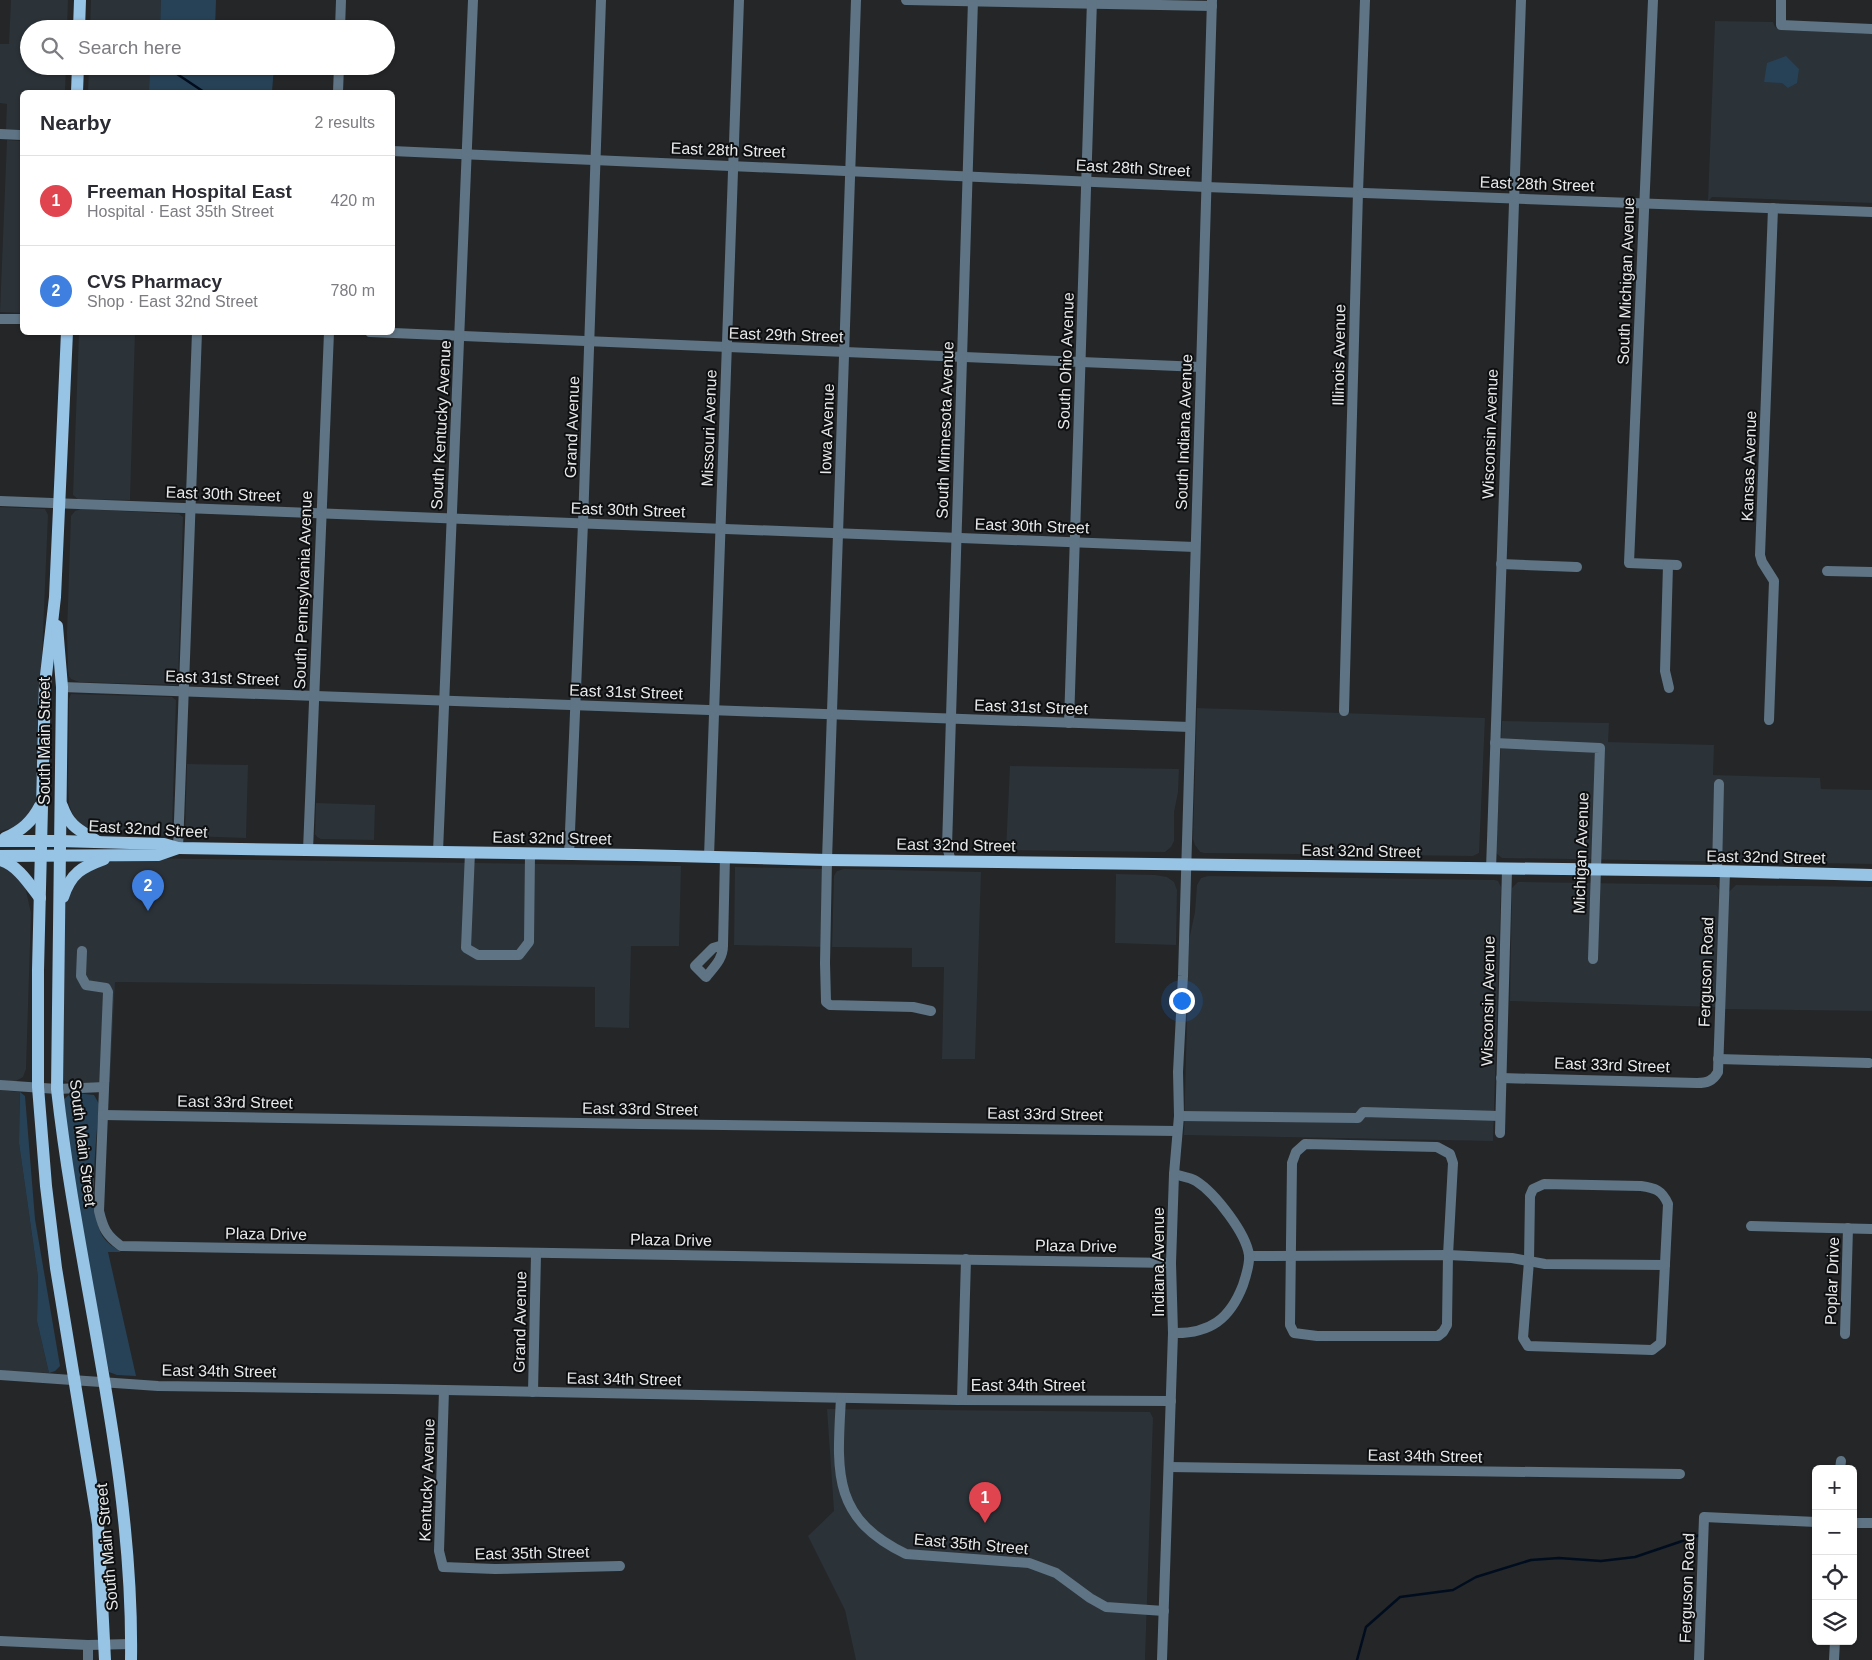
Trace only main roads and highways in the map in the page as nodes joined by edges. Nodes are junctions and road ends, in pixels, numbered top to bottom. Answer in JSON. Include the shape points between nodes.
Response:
{"nodes":[{"id":1,"x":80,"y":0,"type":"edge"},
{"id":2,"x":79,"y":20,"type":"edge"},
{"id":3,"x":77,"y":75,"type":"edge"},
{"id":4,"x":76,"y":90,"type":"edge"},
{"id":5,"x":67,"y":335,"type":"edge"},
{"id":6,"x":55,"y":596,"type":"junction"},
{"id":7,"x":42,"y":801,"type":"junction"},
{"id":8,"x":61,"y":802,"type":"junction"},
{"id":9,"x":0,"y":840,"type":"edge"},
{"id":10,"x":41,"y":841,"type":"junction"},
{"id":11,"x":60,"y":841,"type":"junction"},
{"id":12,"x":98,"y":842,"type":"junction"},
{"id":13,"x":178,"y":848,"type":"junction"},
{"id":14,"x":41,"y":855,"type":"junction"},
{"id":15,"x":60,"y":855,"type":"junction"},
{"id":16,"x":0,"y":856,"type":"edge"},
{"id":17,"x":112,"y":856,"type":"junction"},
{"id":18,"x":0,"y":860,"type":"edge"},
{"id":19,"x":1872,"y":875,"type":"edge"},
{"id":20,"x":40,"y":898,"type":"junction"},
{"id":21,"x":60,"y":906,"type":"junction"},
{"id":22,"x":105,"y":1660,"type":"edge"},
{"id":23,"x":131,"y":1660,"type":"edge"}],
"edges":[{"from":1,"to":2,"type":"main road"},
{"from":3,"to":4,"type":"main road"},
{"from":5,"to":6,"type":"main road","name":"South Main Street"},
{"from":6,"to":7,"type":"main road","name":"South Main Street","via":[[45,684]]},
{"from":6,"to":8,"type":"main road","name":"South Main Street","via":[[62,687]]},
{"from":7,"to":9,"type":"main road","via":[[34,819],[17,833]]},
{"from":7,"to":10,"type":"main road","name":"South Main Street"},
{"from":8,"to":11,"type":"main road","name":"South Main Street"},
{"from":8,"to":12,"type":"main road","via":[[67,820]]},
{"from":9,"to":10,"type":"main road","name":"East 32nd Street"},
{"from":10,"to":11,"type":"main road","name":"East 32nd Street"},
{"from":10,"to":14,"type":"main road","name":"South Main Street"},
{"from":11,"to":12,"type":"main road","name":"East 32nd Street"},
{"from":11,"to":15,"type":"main road","name":"South Main Street"},
{"from":12,"to":13,"type":"main road","name":"East 32nd Street","via":[[164,844]]},
{"from":13,"to":17,"type":"main road","via":[[158,855]]},
{"from":13,"to":19,"type":"main road","name":"East 32nd Street"},
{"from":14,"to":15,"type":"main road"},
{"from":14,"to":16,"type":"main road"},
{"from":14,"to":20,"type":"main road","name":"South Main Street"},
{"from":15,"to":17,"type":"main road"},
{"from":15,"to":21,"type":"main road","name":"South Main Street"},
{"from":17,"to":21,"type":"main road","via":[[84,866],[68,883]]},
{"from":18,"to":20,"type":"main road","via":[[26,879]]},
{"from":20,"to":22,"type":"main road","name":"South Main Street","via":[[38,1087],[46,1186],[56,1268],[98,1524]]},
{"from":21,"to":23,"type":"main road","name":"South Main Street","via":[[57,1089],[122,1512]]}]}
